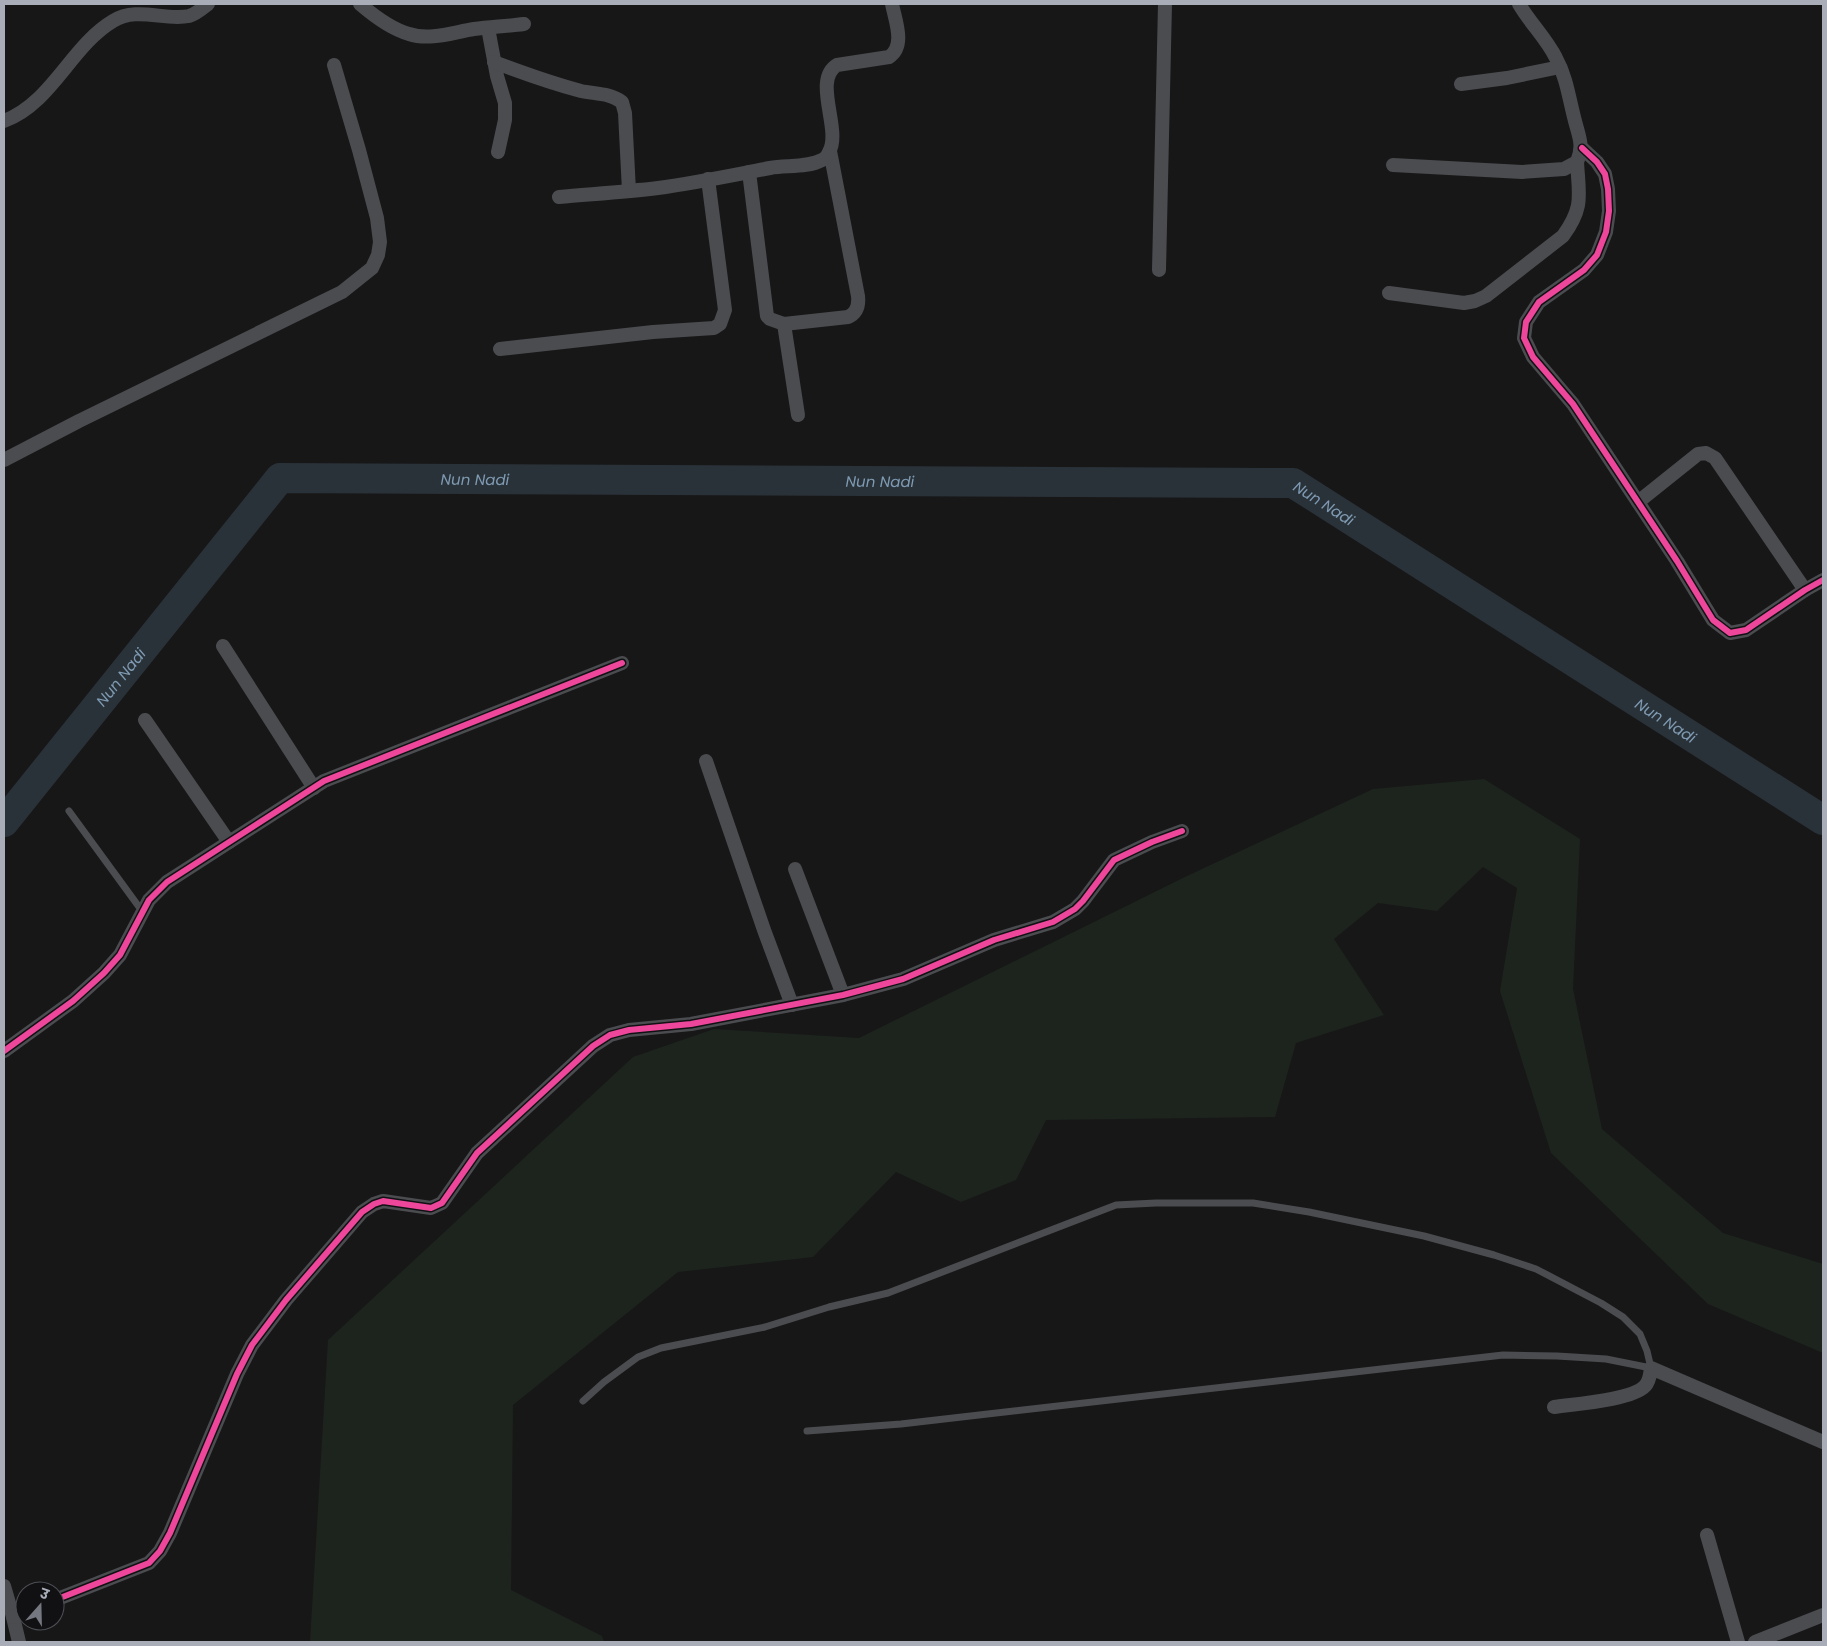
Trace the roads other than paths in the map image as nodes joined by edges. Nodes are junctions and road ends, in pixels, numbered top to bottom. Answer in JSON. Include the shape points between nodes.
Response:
{"nodes":[{"id":1,"x":208,"y":4,"type":"edge"},
{"id":2,"x":360,"y":4,"type":"edge"},
{"id":3,"x":892,"y":4,"type":"edge"},
{"id":4,"x":1165,"y":4,"type":"edge"},
{"id":5,"x":1519,"y":4,"type":"edge"},
{"id":6,"x":524,"y":24,"type":"dead end"},
{"id":7,"x":488,"y":28,"type":"junction"},
{"id":8,"x":494,"y":62,"type":"junction"},
{"id":9,"x":334,"y":66,"type":"dead end"},
{"id":10,"x":1560,"y":67,"type":"junction"},
{"id":11,"x":1461,"y":84,"type":"dead end"},
{"id":12,"x":4,"y":121,"type":"edge"},
{"id":13,"x":1582,"y":148,"type":"junction"},
{"id":14,"x":830,"y":151,"type":"junction"},
{"id":15,"x":498,"y":152,"type":"dead end"},
{"id":16,"x":1577,"y":162,"type":"junction"},
{"id":17,"x":1393,"y":166,"type":"dead end"},
{"id":18,"x":749,"y":172,"type":"junction"},
{"id":19,"x":708,"y":179,"type":"junction"},
{"id":20,"x":629,"y":191,"type":"junction"},
{"id":21,"x":559,"y":197,"type":"dead end"},
{"id":22,"x":1159,"y":270,"type":"dead end"},
{"id":23,"x":1389,"y":293,"type":"dead end"},
{"id":24,"x":784,"y":324,"type":"junction"},
{"id":25,"x":500,"y":350,"type":"dead end"},
{"id":26,"x":798,"y":415,"type":"dead end"},
{"id":27,"x":4,"y":460,"type":"edge"},
{"id":28,"x":1638,"y":502,"type":"junction"},
{"id":29,"x":1823,"y":580,"type":"edge"},
{"id":30,"x":1805,"y":590,"type":"junction"},
{"id":31,"x":223,"y":646,"type":"dead end"},
{"id":32,"x":622,"y":663,"type":"dead end"},
{"id":33,"x":145,"y":720,"type":"dead end"},
{"id":34,"x":706,"y":761,"type":"dead end"},
{"id":35,"x":314,"y":788,"type":"junction"},
{"id":36,"x":69,"y":811,"type":"dead end"},
{"id":37,"x":1182,"y":831,"type":"dead end"},
{"id":38,"x":229,"y":842,"type":"junction"},
{"id":39,"x":795,"y":869,"type":"dead end"},
{"id":40,"x":142,"y":911,"type":"junction"},
{"id":41,"x":843,"y":995,"type":"junction"},
{"id":42,"x":792,"y":1005,"type":"junction"},
{"id":43,"x":4,"y":1051,"type":"edge"},
{"id":44,"x":1650,"y":1368,"type":"junction"},
{"id":45,"x":583,"y":1401,"type":"dead end"},
{"id":46,"x":1554,"y":1407,"type":"dead end"},
{"id":47,"x":807,"y":1431,"type":"dead end"},
{"id":48,"x":1823,"y":1442,"type":"edge"},
{"id":49,"x":1707,"y":1535,"type":"dead end"},
{"id":50,"x":4,"y":1586,"type":"edge"},
{"id":51,"x":65,"y":1596,"type":"edge"},
{"id":52,"x":15,"y":1607,"type":"edge"},
{"id":53,"x":1823,"y":1615,"type":"edge"},
{"id":54,"x":1738,"y":1642,"type":"edge"},
{"id":55,"x":1755,"y":1642,"type":"edge"}],
"edges":[{"from":1,"to":12,"type":"street","via":[[190,16],[131,14],[115,19],[100,30],[36,101]]},
{"from":2,"to":7,"type":"street","via":[[390,26],[410,35],[432,36]]},
{"from":3,"to":14,"type":"street","via":[[898,35],[895,53],[889,57],[837,66],[828,77],[833,142]]},
{"from":4,"to":22,"type":"street"},
{"from":5,"to":10,"type":"street"},
{"from":6,"to":7,"type":"street"},
{"from":7,"to":8,"type":"street"},
{"from":8,"to":15,"type":"street","via":[[505,103]]},
{"from":8,"to":20,"type":"street","via":[[582,91],[615,96],[622,102]]},
{"from":9,"to":27,"type":"street","via":[[377,218],[380,242],[372,268],[342,292]]},
{"from":10,"to":11,"type":"street"},
{"from":10,"to":13,"type":"street"},
{"from":13,"to":16,"type":"street"},
{"from":13,"to":28,"type":"street","via":[[1605,174],[1609,212],[1606,232],[1597,255],[1584,270],[1539,302],[1526,322],[1524,338],[1533,357],[1573,404]]},
{"from":14,"to":18,"type":"street","via":[[824,160],[810,164]]},
{"from":14,"to":24,"type":"street","via":[[859,305],[848,318]]},
{"from":16,"to":17,"type":"street","via":[[1564,169],[1522,172]]},
{"from":16,"to":23,"type":"street","via":[[1580,199],[1572,224],[1563,236],[1486,296],[1464,303]]},
{"from":18,"to":19,"type":"street"},
{"from":18,"to":24,"type":"street","via":[[767,316]]},
{"from":19,"to":20,"type":"street"},
{"from":19,"to":25,"type":"street","via":[[725,310],[720,324],[714,328]]},
{"from":20,"to":21,"type":"street"},
{"from":24,"to":26,"type":"street"},
{"from":28,"to":30,"type":"street","via":[[1714,620],[1730,633],[1746,630]]},
{"from":28,"to":30,"type":"street","via":[[1698,454],[1706,453],[1715,458]]},
{"from":29,"to":30,"type":"street"},
{"from":31,"to":35,"type":"street"},
{"from":32,"to":35,"type":"street","via":[[324,781]]},
{"from":33,"to":38,"type":"street"},
{"from":34,"to":42,"type":"street"},
{"from":35,"to":38,"type":"street"},
{"from":36,"to":40,"type":"lane"},
{"from":37,"to":41,"type":"street","via":[[1114,860],[1079,905],[1053,922],[994,940],[902,979]]},
{"from":38,"to":40,"type":"street","via":[[167,882]]},
{"from":39,"to":41,"type":"street"},
{"from":40,"to":43,"type":"street","via":[[120,955],[104,973],[73,1001]]},
{"from":41,"to":42,"type":"street"},
{"from":42,"to":51,"type":"street","via":[[610,1035],[593,1046],[477,1152],[442,1203],[430,1208],[382,1201],[362,1212],[252,1345],[160,1551],[149,1563]]},
{"from":44,"to":45,"type":"lane","via":[[1640,1334],[1623,1317],[1536,1269],[1424,1236],[1309,1212],[1253,1204],[1156,1203],[1116,1205],[888,1293],[765,1327],[661,1348],[638,1357]]},
{"from":44,"to":46,"type":"street","via":[[1646,1385],[1638,1391]]},
{"from":44,"to":47,"type":"lane","via":[[1606,1360],[1503,1355],[910,1423]]},
{"from":44,"to":48,"type":"street"},
{"from":49,"to":54,"type":"street"},
{"from":50,"to":52,"type":"street"},
{"from":53,"to":55,"type":"street"}]}
